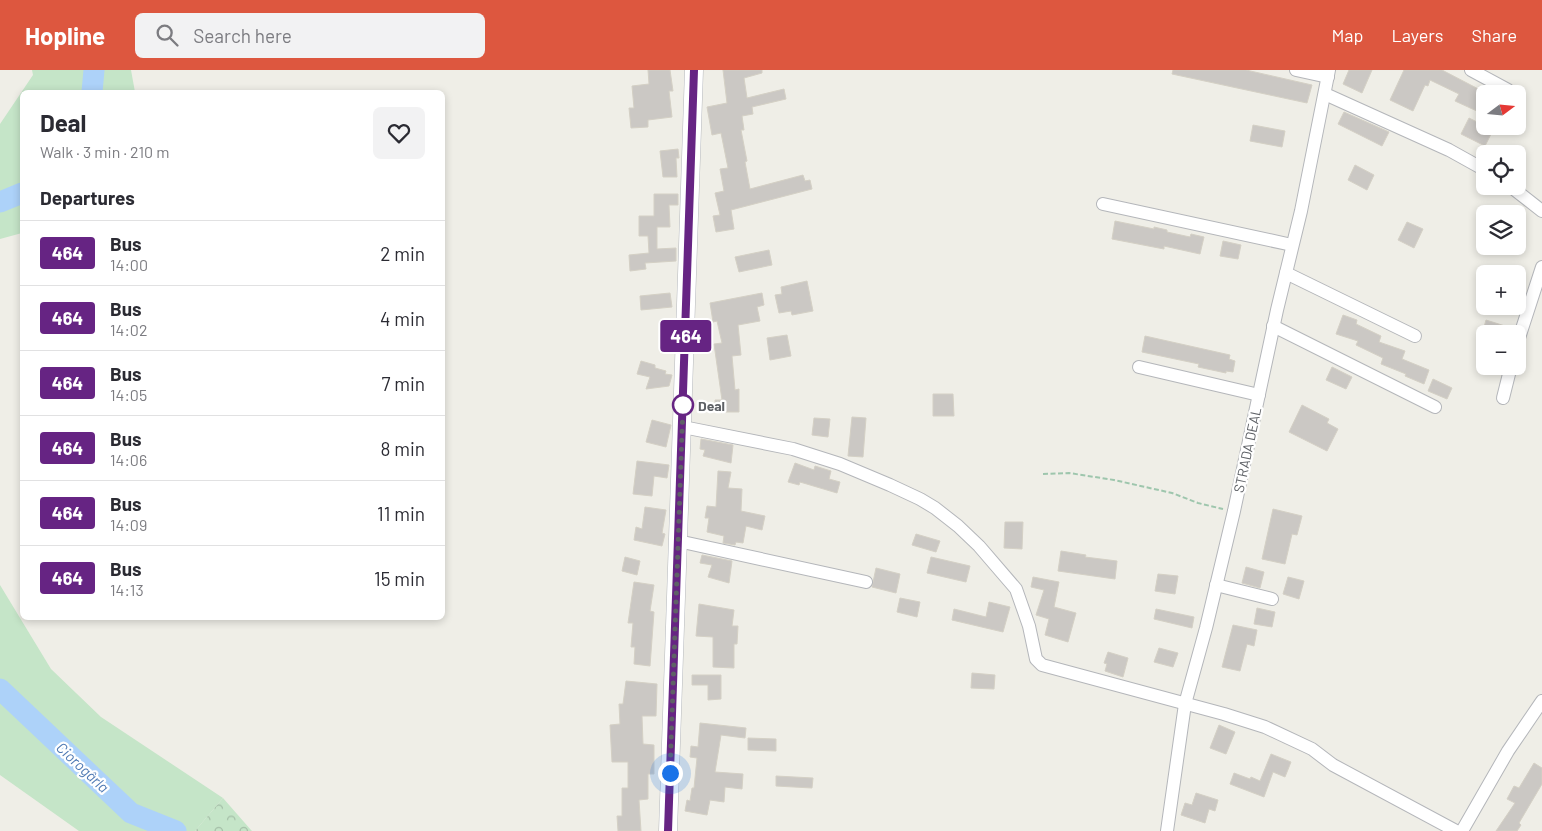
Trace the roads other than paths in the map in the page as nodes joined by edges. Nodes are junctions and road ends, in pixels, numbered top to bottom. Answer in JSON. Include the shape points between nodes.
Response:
{"nodes":[{"id":1,"x":694,"y":70,"type":"edge"},
{"id":2,"x":1296,"y":70,"type":"edge"},
{"id":3,"x":1471,"y":70,"type":"edge"},
{"id":4,"x":1329,"y":73,"type":"edge"},
{"id":5,"x":1499,"y":85,"type":"edge"},
{"id":6,"x":1325,"y":94,"type":"junction"},
{"id":7,"x":1476,"y":165,"type":"edge"},
{"id":8,"x":1522,"y":195,"type":"edge"},
{"id":9,"x":1103,"y":204,"type":"dead end"},
{"id":10,"x":1542,"y":211,"type":"edge"},
{"id":11,"x":1292,"y":245,"type":"junction"},
{"id":12,"x":1542,"y":267,"type":"edge"},
{"id":13,"x":1286,"y":273,"type":"junction"},
{"id":14,"x":1523,"y":325,"type":"edge"},
{"id":15,"x":1273,"y":326,"type":"junction"},
{"id":16,"x":1416,"y":336,"type":"dead end"},
{"id":17,"x":1139,"y":367,"type":"dead end"},
{"id":18,"x":1509,"y":375,"type":"edge"},
{"id":19,"x":1259,"y":395,"type":"junction"},
{"id":20,"x":1504,"y":398,"type":"dead end"},
{"id":21,"x":1435,"y":407,"type":"dead end"},
{"id":22,"x":682,"y":427,"type":"junction"},
{"id":23,"x":678,"y":541,"type":"junction"},
{"id":24,"x":866,"y":582,"type":"dead end"},
{"id":25,"x":1216,"y":585,"type":"junction"},
{"id":26,"x":1272,"y":599,"type":"dead end"},
{"id":27,"x":1542,"y":701,"type":"edge"},
{"id":28,"x":1185,"y":704,"type":"junction"},
{"id":29,"x":668,"y":831,"type":"edge"},
{"id":30,"x":1168,"y":831,"type":"edge"},
{"id":31,"x":1456,"y":831,"type":"edge"},
{"id":32,"x":1462,"y":831,"type":"edge"}],
"edges":[{"from":1,"to":22,"type":"main road"},
{"from":2,"to":4,"type":"street"},
{"from":3,"to":5,"type":"street"},
{"from":4,"to":6,"type":"street","name":"STRADA DEAL"},
{"from":6,"to":7,"type":"street"},
{"from":6,"to":11,"type":"street","name":"STRADA DEAL"},
{"from":8,"to":10,"type":"street"},
{"from":9,"to":11,"type":"street"},
{"from":11,"to":13,"type":"street","name":"STRADA DEAL"},
{"from":12,"to":14,"type":"street"},
{"from":13,"to":15,"type":"street","name":"STRADA DEAL"},
{"from":13,"to":16,"type":"street"},
{"from":15,"to":19,"type":"street","name":"STRADA DEAL"},
{"from":15,"to":21,"type":"street"},
{"from":17,"to":19,"type":"street"},
{"from":18,"to":20,"type":"street"},
{"from":19,"to":25,"type":"street","name":"STRADA DEAL"},
{"from":22,"to":23,"type":"main road"},
{"from":22,"to":28,"type":"street","via":[[793,449],[840,464],[920,498],[958,526],[1007,576],[1016,589],[1038,662]]},
{"from":23,"to":24,"type":"street"},
{"from":23,"to":29,"type":"main road"},
{"from":25,"to":26,"type":"street"},
{"from":25,"to":28,"type":"street","name":"STRADA DEAL"},
{"from":27,"to":32,"type":"street","via":[[1508,751]]},
{"from":28,"to":30,"type":"street","name":"STRADA DEAL"},
{"from":28,"to":31,"type":"street","via":[[1265,727],[1292,739]]}]}
